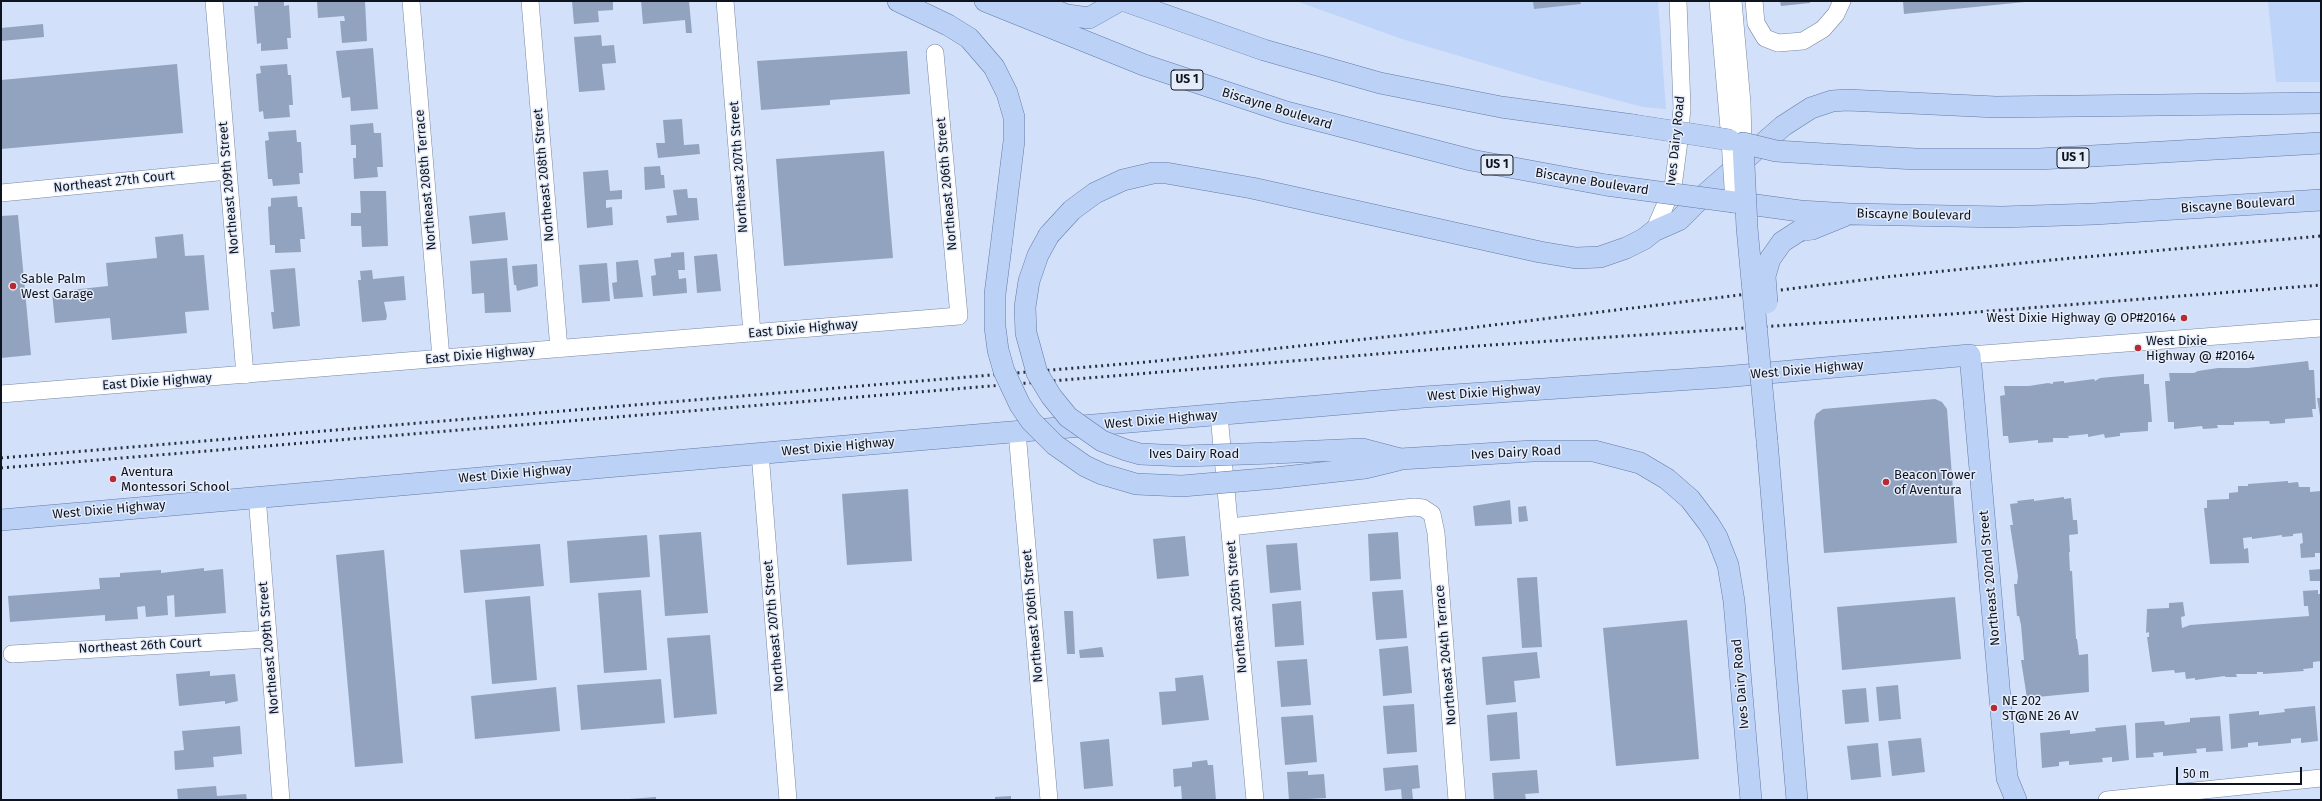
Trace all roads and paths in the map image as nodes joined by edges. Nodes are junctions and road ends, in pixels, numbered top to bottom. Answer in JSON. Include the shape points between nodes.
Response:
{"nodes":[{"id":1,"x":214,"y":1,"type":"edge"},
{"id":2,"x":411,"y":1,"type":"edge"},
{"id":3,"x":530,"y":1,"type":"edge"},
{"id":4,"x":725,"y":1,"type":"edge"},
{"id":5,"x":898,"y":1,"type":"edge"},
{"id":6,"x":1119,"y":1,"type":"edge"},
{"id":7,"x":1125,"y":1,"type":"edge"},
{"id":8,"x":1678,"y":1,"type":"edge"},
{"id":9,"x":1718,"y":1,"type":"edge"},
{"id":10,"x":1733,"y":1,"type":"edge"},
{"id":11,"x":1754,"y":1,"type":"edge"},
{"id":12,"x":1842,"y":1,"type":"edge"},
{"id":13,"x":988,"y":2,"type":"edge"},
{"id":14,"x":935,"y":53,"type":"dead end"},
{"id":15,"x":1731,"y":60,"type":"junction"},
{"id":16,"x":2321,"y":103,"type":"edge"},
{"id":17,"x":1737,"y":142,"type":"junction"},
{"id":18,"x":2321,"y":143,"type":"edge"},
{"id":19,"x":228,"y":171,"type":"junction"},
{"id":20,"x":1,"y":193,"type":"edge"},
{"id":21,"x":2321,"y":200,"type":"edge"},
{"id":22,"x":1739,"y":202,"type":"junction"},
{"id":23,"x":1800,"y":221,"type":"junction"},
{"id":24,"x":1654,"y":231,"type":"junction"},
{"id":25,"x":959,"y":316,"type":"joint"},
{"id":26,"x":2321,"y":328,"type":"edge"},
{"id":27,"x":752,"y":333,"type":"junction"},
{"id":28,"x":1756,"y":333,"type":"junction"},
{"id":29,"x":559,"y":349,"type":"junction"},
{"id":30,"x":1970,"y":355,"type":"junction"},
{"id":31,"x":441,"y":358,"type":"junction"},
{"id":32,"x":245,"y":375,"type":"junction"},
{"id":33,"x":1,"y":394,"type":"edge"},
{"id":34,"x":1219,"y":415,"type":"junction"},
{"id":35,"x":1017,"y":432,"type":"junction"},
{"id":36,"x":760,"y":453,"type":"junction"},
{"id":37,"x":1400,"y":459,"type":"junction"},
{"id":38,"x":257,"y":496,"type":"junction"},
{"id":39,"x":1,"y":520,"type":"edge"},
{"id":40,"x":1230,"y":527,"type":"junction"},
{"id":41,"x":268,"y":639,"type":"junction"},
{"id":42,"x":12,"y":654,"type":"dead end"},
{"id":43,"x":2321,"y":778,"type":"edge"},
{"id":44,"x":281,"y":800,"type":"edge"},
{"id":45,"x":788,"y":800,"type":"edge"},
{"id":46,"x":1049,"y":800,"type":"edge"},
{"id":47,"x":1255,"y":800,"type":"edge"},
{"id":48,"x":1458,"y":800,"type":"edge"},
{"id":49,"x":1751,"y":800,"type":"edge"},
{"id":50,"x":1797,"y":800,"type":"edge"},
{"id":51,"x":2016,"y":800,"type":"edge"},
{"id":52,"x":2108,"y":800,"type":"edge"}],
"edges":[{"from":1,"to":19,"type":"street","name":"Northeast 209th Street"},
{"from":2,"to":31,"type":"street","name":"Northeast 208th Terrace"},
{"from":3,"to":29,"type":"street","name":"Northeast 208th Street"},
{"from":4,"to":27,"type":"street","name":"Northeast 207th Street"},
{"from":5,"to":37,"type":"main road","bridge":true,"via":[[968,38],[986,56],[1008,92],[1014,117],[1013,149],[995,294],[998,350],[1004,371],[1020,405],[1031,421],[1055,445],[1085,466],[1102,474],[1136,484],[1182,486],[1365,468]]},
{"from":6,"to":13,"type":"main road","via":[[1089,18],[1067,15],[1051,9]]},
{"from":7,"to":17,"type":"main road","number":"US 1","bridge":true,"via":[[1264,50],[1380,83],[1501,107]]},
{"from":8,"to":24,"type":"street","name":"Ives Dairy Road","via":[[1682,108],[1679,141],[1673,187]]},
{"from":9,"to":15,"type":"street"},
{"from":10,"to":15,"type":"street"},
{"from":11,"to":12,"type":"street","via":[[1756,24],[1765,38],[1778,43],[1803,40],[1823,29],[1836,14]]},
{"from":13,"to":22,"type":"main road","name":"Biscayne Boulevard","number":"US 1","bridge":true,"via":[[1144,65],[1286,112],[1471,160],[1606,185]]},
{"from":14,"to":25,"type":"street","name":"Northeast 206th Street"},
{"from":15,"to":17,"type":"street"},
{"from":16,"to":24,"type":"main road","via":[[1996,107],[1832,101],[1798,115],[1702,197],[1680,220]]},
{"from":17,"to":18,"type":"main road","number":"US 1","bridge":true,"via":[[1776,151],[1916,159],[2032,159]]},
{"from":17,"to":22,"type":"main road","bridge":true},
{"from":19,"to":20,"type":"street","name":"Northeast 27th Court"},
{"from":19,"to":32,"type":"street","name":"Northeast 209th Street"},
{"from":21,"to":23,"type":"main road","name":"Biscayne Boulevard","via":[[2063,215],[1972,217],[1850,214],[1812,229]]},
{"from":22,"to":23,"type":"main road","name":"Biscayne Boulevard","number":"US 1"},
{"from":22,"to":28,"type":"main road","bridge":true},
{"from":23,"to":28,"type":"main road","bridge":true,"via":[[1770,259],[1765,276],[1768,304]]},
{"from":24,"to":37,"type":"main road","name":"Ives Dairy Road","bridge":true,"via":[[1626,248],[1600,257],[1576,258],[1483,240],[1252,188],[1153,173],[1123,180],[1096,192],[1072,210],[1049,235],[1029,282],[1025,307],[1026,333],[1037,373],[1051,396],[1068,417],[1102,441],[1140,454],[1184,456],[1362,449]]},
{"from":25,"to":27,"type":"street","name":"East Dixie Highway"},
{"from":26,"to":30,"type":"street","name":"West Dixie Highway"},
{"from":27,"to":29,"type":"street","name":"East Dixie Highway"},
{"from":28,"to":50,"type":"main road","bridge":true},
{"from":29,"to":31,"type":"street","name":"East Dixie Highway"},
{"from":30,"to":34,"type":"main road","name":"West Dixie Highway","via":[[1723,377],[1424,397]]},
{"from":30,"to":51,"type":"main road","name":"Northeast 202nd Street","via":[[2007,778]]},
{"from":31,"to":32,"type":"street","name":"East Dixie Highway"},
{"from":32,"to":33,"type":"street","name":"East Dixie Highway"},
{"from":34,"to":35,"type":"main road","name":"West Dixie Highway"},
{"from":34,"to":40,"type":"street","name":"Northeast 205th Street"},
{"from":35,"to":36,"type":"main road","name":"West Dixie Highway"},
{"from":35,"to":46,"type":"street","name":"Northeast 206th Street"},
{"from":36,"to":38,"type":"main road","name":"West Dixie Highway"},
{"from":36,"to":45,"type":"street","name":"Northeast 207th Street"},
{"from":37,"to":49,"type":"main road","name":"Ives Dairy Road","via":[[1533,451],[1594,451],[1617,456],[1649,468],[1667,479],[1690,499],[1717,538],[1731,576]]},
{"from":38,"to":39,"type":"main road","name":"West Dixie Highway"},
{"from":38,"to":41,"type":"street","name":"Northeast 209th Street"},
{"from":40,"to":47,"type":"street","name":"Northeast 205th Street"},
{"from":40,"to":48,"type":"street","name":"Northeast 204th Terrace","via":[[1414,507],[1432,514],[1436,533]]},
{"from":41,"to":42,"type":"street","name":"Northeast 26th Court"},
{"from":41,"to":44,"type":"street","name":"Northeast 209th Street"},
{"from":43,"to":52,"type":"street"}]}
